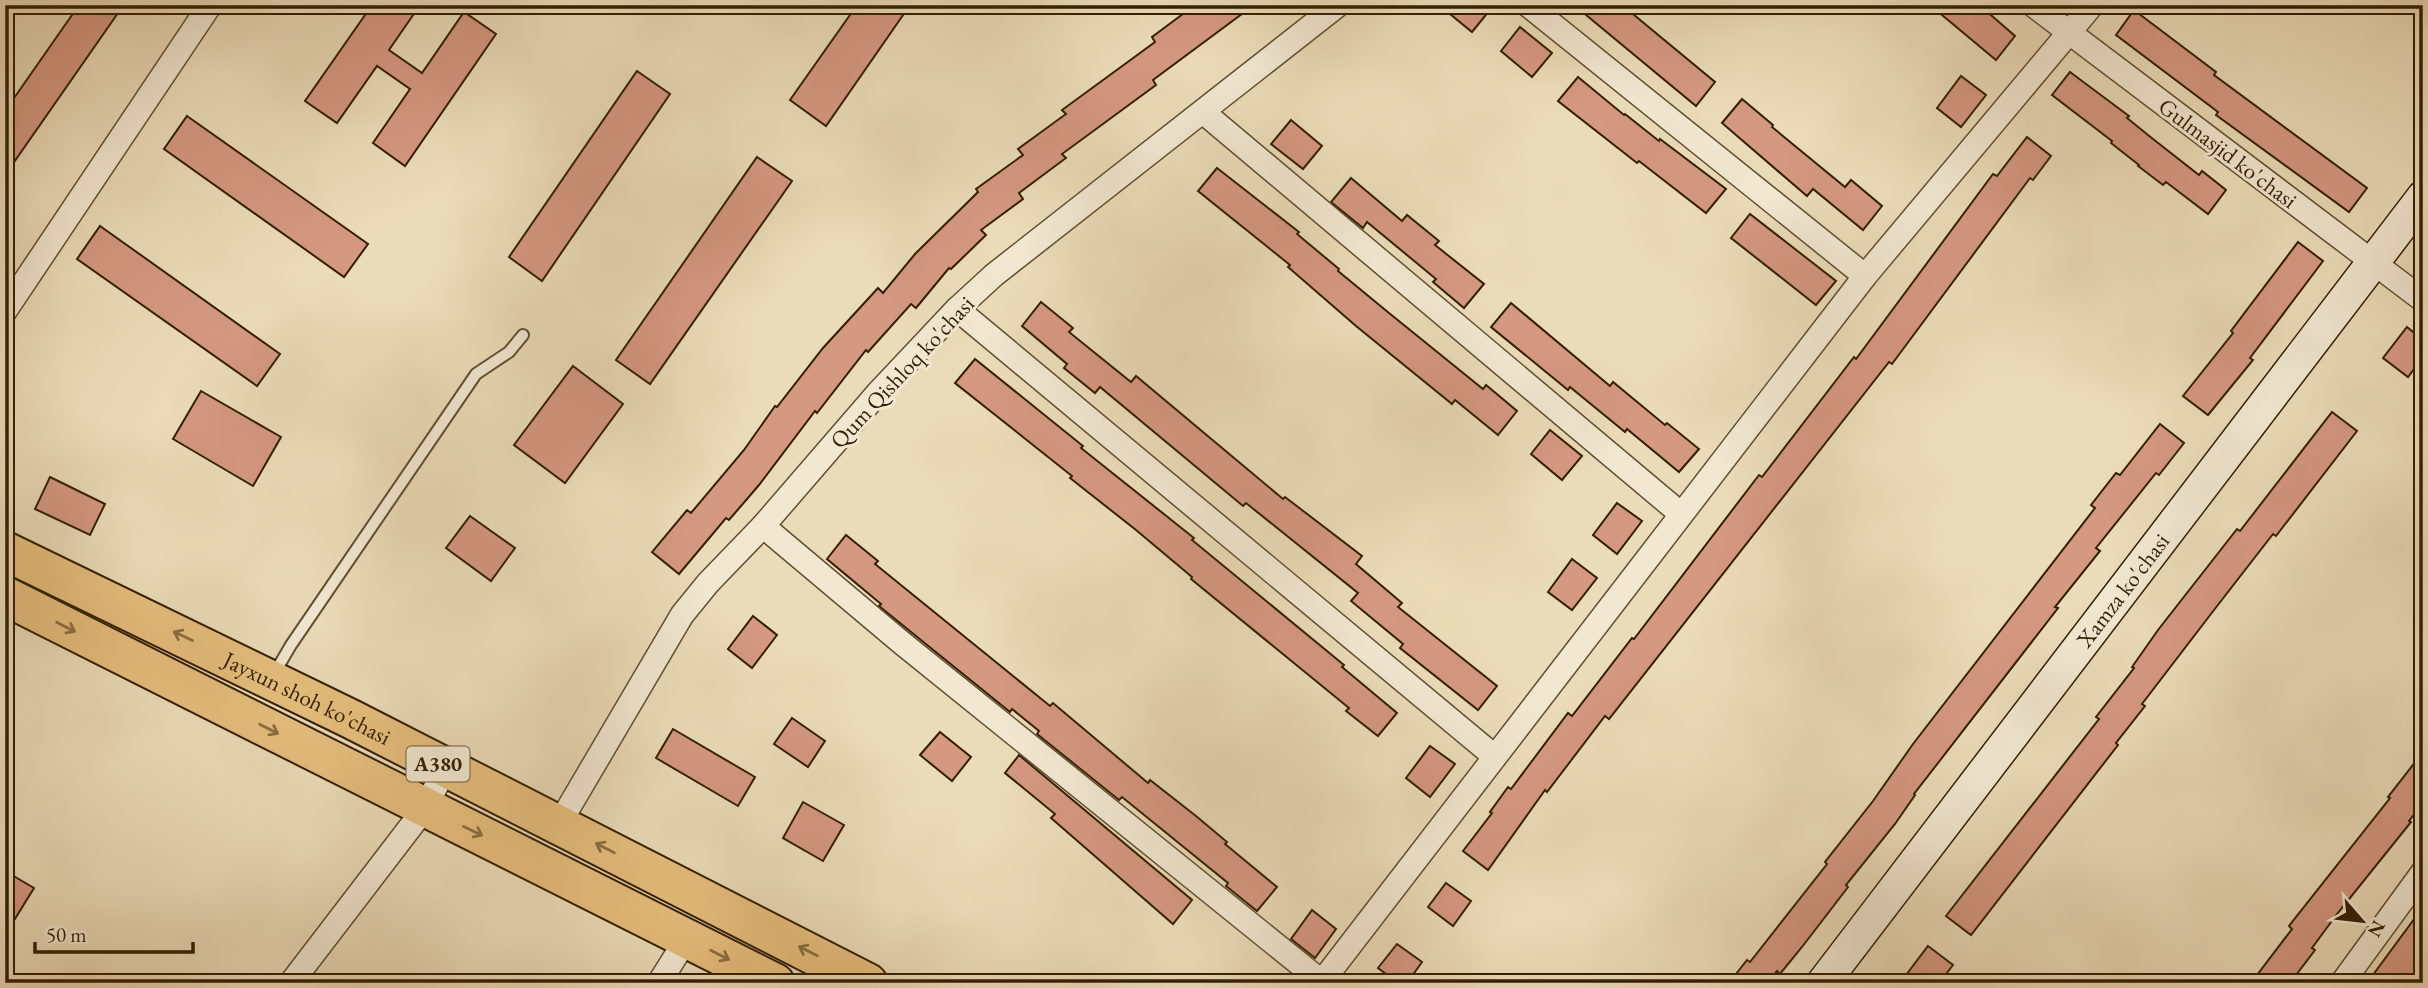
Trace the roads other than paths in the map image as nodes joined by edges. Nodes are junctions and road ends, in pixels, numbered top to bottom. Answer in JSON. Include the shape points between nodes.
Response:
{"nodes":[{"id":1,"x":210,"y":5,"type":"edge"},
{"id":2,"x":1338,"y":5,"type":"edge"},
{"id":3,"x":1528,"y":5,"type":"edge"},
{"id":4,"x":2033,"y":5,"type":"edge"},
{"id":5,"x":2092,"y":5,"type":"edge"},
{"id":6,"x":2070,"y":33,"type":"junction"},
{"id":7,"x":1203,"y":112,"type":"junction"},
{"id":8,"x":2423,"y":197,"type":"edge"},
{"id":9,"x":2374,"y":264,"type":"junction"},
{"id":10,"x":1865,"y":276,"type":"junction"},
{"id":11,"x":2423,"y":300,"type":"edge"},
{"id":12,"x":957,"y":309,"type":"junction"},
{"id":13,"x":5,"y":311,"type":"edge"},
{"id":14,"x":523,"y":335,"type":"dead end"},
{"id":15,"x":1681,"y":514,"type":"junction"},
{"id":16,"x":763,"y":526,"type":"junction"},
{"id":17,"x":5,"y":551,"type":"edge"},
{"id":18,"x":5,"y":596,"type":"edge"},
{"id":19,"x":271,"y":679,"type":"junction"},
{"id":20,"x":1494,"y":756,"type":"junction"},
{"id":21,"x":446,"y":767,"type":"junction"},
{"id":22,"x":425,"y":807,"type":"junction"},
{"id":23,"x":559,"y":824,"type":"junction"},
{"id":24,"x":2423,"y":873,"type":"edge"},
{"id":25,"x":687,"y":938,"type":"junction"},
{"id":26,"x":1322,"y":982,"type":"edge"},
{"id":27,"x":291,"y":983,"type":"edge"},
{"id":28,"x":659,"y":983,"type":"edge"},
{"id":29,"x":775,"y":983,"type":"edge"},
{"id":30,"x":868,"y":983,"type":"edge"},
{"id":31,"x":1823,"y":983,"type":"edge"},
{"id":32,"x":2342,"y":983,"type":"edge"}],
"edges":[{"from":1,"to":13,"type":"street"},
{"from":2,"to":7,"type":"street","name":"Qum Qishloq ko'chasi"},
{"from":3,"to":10,"type":"street"},
{"from":4,"to":6,"type":"street","name":"Gulmasjid ko'chasi"},
{"from":5,"to":6,"type":"street"},
{"from":6,"to":9,"type":"street","name":"Gulmasjid ko'chasi"},
{"from":6,"to":10,"type":"street"},
{"from":7,"to":12,"type":"street","name":"Qum Qishloq ko'chasi"},
{"from":7,"to":15,"type":"street"},
{"from":8,"to":9,"type":"street","name":"Xamza ko'chasi"},
{"from":9,"to":11,"type":"street","name":"Gulmasjid ko'chasi"},
{"from":9,"to":31,"type":"street","name":"Xamza ko'chasi"},
{"from":10,"to":15,"type":"street"},
{"from":12,"to":16,"type":"street","name":"Qum Qishloq ko'chasi"},
{"from":12,"to":20,"type":"street"},
{"from":14,"to":19,"type":"lane","via":[[509,352],[476,374]]},
{"from":15,"to":20,"type":"street"},
{"from":16,"to":23,"type":"street","name":"Qum Qishloq ko'chasi","via":[[682,615]]},
{"from":16,"to":26,"type":"street"},
{"from":19,"to":17,"type":"highway","name":"Jayxun shoh ko'chasi","number":"A380","one_way":true},
{"from":18,"to":22,"type":"highway","name":"Jayxun shoh ko'chasi","number":"A380","one_way":true},
{"from":19,"to":21,"type":"highway","name":"Jayxun shoh ko'chasi","number":"A380"},
{"from":20,"to":26,"type":"street"},
{"from":21,"to":22,"type":"street"},
{"from":21,"to":23,"type":"highway","name":"Jayxun shoh ko'chasi","number":"A380"},
{"from":22,"to":25,"type":"highway","name":"Jayxun shoh ko'chasi","number":"A380","one_way":true},
{"from":22,"to":27,"type":"street"},
{"from":30,"to":23,"type":"highway","name":"Jayxun shoh ko'chasi","number":"A380","one_way":true},
{"from":24,"to":32,"type":"street"},
{"from":25,"to":28,"type":"street"},
{"from":25,"to":29,"type":"highway","name":"Jayxun shoh ko'chasi","number":"A380","one_way":true}]}
